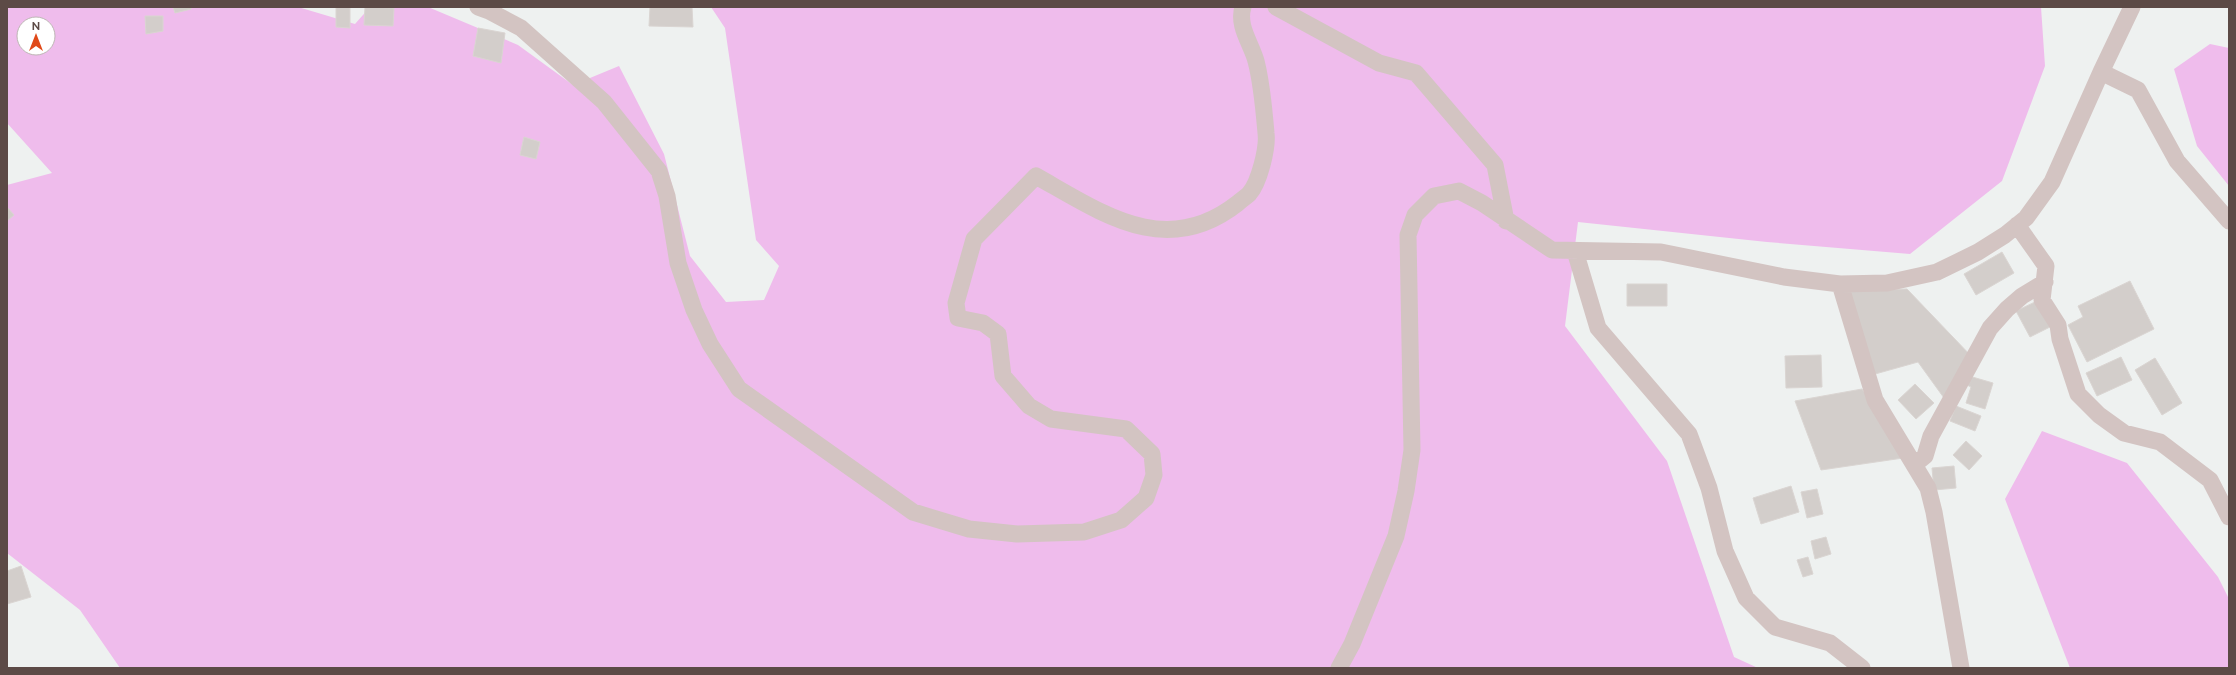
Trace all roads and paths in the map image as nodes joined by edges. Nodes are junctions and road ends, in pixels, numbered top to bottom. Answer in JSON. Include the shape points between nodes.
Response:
{"nodes":[{"id":1,"x":478,"y":7,"type":"edge"},
{"id":2,"x":1243,"y":7,"type":"edge"},
{"id":3,"x":1276,"y":7,"type":"edge"},
{"id":4,"x":2132,"y":7,"type":"edge"},
{"id":5,"x":2101,"y":72,"type":"junction"},
{"id":6,"x":1506,"y":221,"type":"junction"},
{"id":7,"x":2229,"y":221,"type":"edge"},
{"id":8,"x":2017,"y":225,"type":"junction"},
{"id":9,"x":1575,"y":251,"type":"junction"},
{"id":10,"x":2045,"y":282,"type":"junction"},
{"id":11,"x":1840,"y":284,"type":"junction"},
{"id":12,"x":1914,"y":465,"type":"junction"},
{"id":13,"x":2229,"y":517,"type":"edge"},
{"id":14,"x":1339,"y":668,"type":"edge"},
{"id":15,"x":1862,"y":668,"type":"edge"},
{"id":16,"x":1961,"y":668,"type":"edge"}],
"edges":[{"from":1,"to":2,"type":"street","via":[[489,10],[521,28],[604,102],[659,171],[667,196],[678,263],[694,310],[710,344],[738,389],[914,512],[969,529],[1017,534],[1084,532],[1121,520],[1146,498],[1154,475],[1152,454],[1126,429],[1051,419],[1029,406],[1003,376],[998,334],[982,323],[958,318],[956,303],[974,239],[1036,176],[1106,215],[1150,230],[1177,230],[1205,223],[1224,214],[1250,193],[1263,162],[1267,136],[1256,62],[1240,19]]},
{"from":3,"to":6,"type":"street","via":[[1379,63],[1416,73],[1495,165]]},
{"from":4,"to":5,"type":"street"},
{"from":5,"to":7,"type":"street","via":[[2138,90],[2177,161]]},
{"from":5,"to":8,"type":"street","via":[[2052,182],[2026,218]]},
{"from":6,"to":9,"type":"street","via":[[1552,250]]},
{"from":6,"to":14,"type":"street","via":[[1459,191],[1434,196],[1415,215],[1408,235],[1412,450],[1406,490],[1396,536],[1352,644]]},
{"from":8,"to":10,"type":"street","via":[[2046,266]]},
{"from":8,"to":11,"type":"street","via":[[1978,252],[1936,272],[1887,283]]},
{"from":9,"to":11,"type":"street","via":[[1661,252],[1784,277]]},
{"from":9,"to":15,"type":"street","via":[[1598,328],[1689,434],[1709,488],[1725,552],[1746,598],[1775,626],[1830,643]]},
{"from":10,"to":12,"type":"street","via":[[2022,296],[1990,328],[1931,436],[1925,456]]},
{"from":10,"to":13,"type":"street","via":[[2042,300],[2058,324],[2060,339],[2078,394],[2099,415],[2124,433],[2160,442],[2210,480]]},
{"from":11,"to":12,"type":"street","via":[[1876,400]]},
{"from":12,"to":16,"type":"street","via":[[1928,488],[1934,512]]}]}
